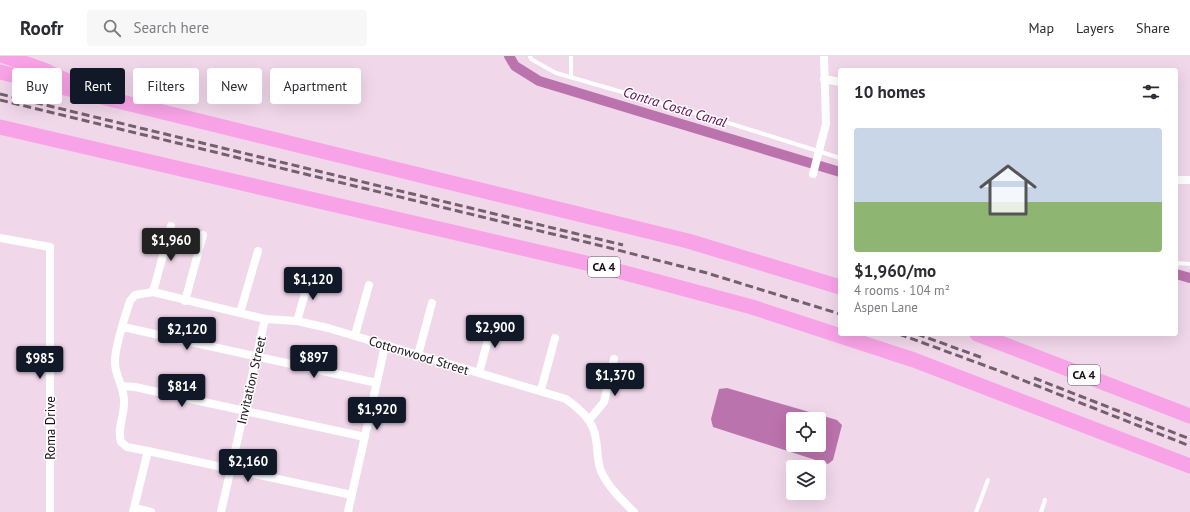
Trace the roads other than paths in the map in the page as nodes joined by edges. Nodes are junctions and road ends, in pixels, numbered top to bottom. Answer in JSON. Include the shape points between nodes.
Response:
{"nodes":[{"id":1,"x":4,"y":56,"type":"edge"},
{"id":2,"x":530,"y":56,"type":"edge"},
{"id":3,"x":571,"y":56,"type":"edge"},
{"id":4,"x":824,"y":56,"type":"edge"},
{"id":5,"x":0,"y":72,"type":"edge"},
{"id":6,"x":571,"y":77,"type":"junction"},
{"id":7,"x":824,"y":79,"type":"junction"},
{"id":8,"x":70,"y":82,"type":"edge"},
{"id":9,"x":838,"y":82,"type":"edge"},
{"id":10,"x":70,"y":88,"type":"edge"},
{"id":11,"x":125,"y":102,"type":"edge"},
{"id":12,"x":0,"y":127,"type":"edge"},
{"id":13,"x":820,"y":152,"type":"junction"},
{"id":14,"x":838,"y":157,"type":"edge"},
{"id":15,"x":813,"y":174,"type":"dead end"},
{"id":16,"x":1178,"y":180,"type":"edge"},
{"id":17,"x":1190,"y":180,"type":"edge"},
{"id":18,"x":171,"y":226,"type":"dead end"},
{"id":19,"x":203,"y":235,"type":"dead end"},
{"id":20,"x":0,"y":238,"type":"edge"},
{"id":21,"x":258,"y":251,"type":"dead end"},
{"id":22,"x":1178,"y":263,"type":"edge"},
{"id":23,"x":1190,"y":264,"type":"edge"},
{"id":24,"x":310,"y":276,"type":"dead end"},
{"id":25,"x":369,"y":285,"type":"dead end"},
{"id":26,"x":838,"y":285,"type":"edge"},
{"id":27,"x":153,"y":292,"type":"junction"},
{"id":28,"x":185,"y":301,"type":"junction"},
{"id":29,"x":432,"y":303,"type":"dead end"},
{"id":30,"x":240,"y":313,"type":"junction"},
{"id":31,"x":265,"y":319,"type":"junction"},
{"id":32,"x":297,"y":321,"type":"junction"},
{"id":33,"x":493,"y":321,"type":"dead end"},
{"id":34,"x":123,"y":327,"type":"junction"},
{"id":35,"x":355,"y":335,"type":"junction"},
{"id":36,"x":838,"y":336,"type":"edge"},
{"id":37,"x":839,"y":336,"type":"edge"},
{"id":38,"x":982,"y":336,"type":"edge"},
{"id":39,"x":555,"y":338,"type":"dead end"},
{"id":40,"x":386,"y":346,"type":"junction"},
{"id":41,"x":418,"y":355,"type":"junction"},
{"id":42,"x":256,"y":356,"type":"junction"},
{"id":43,"x":614,"y":359,"type":"dead end"},
{"id":44,"x":479,"y":373,"type":"junction"},
{"id":45,"x":377,"y":383,"type":"junction"},
{"id":46,"x":122,"y":386,"type":"junction"},
{"id":47,"x":541,"y":390,"type":"junction"},
{"id":48,"x":244,"y":412,"type":"junction"},
{"id":49,"x":1190,"y":416,"type":"edge"},
{"id":50,"x":589,"y":420,"type":"junction"},
{"id":51,"x":365,"y":437,"type":"junction"},
{"id":52,"x":148,"y":451,"type":"junction"},
{"id":53,"x":1190,"y":466,"type":"edge"},
{"id":54,"x":230,"y":469,"type":"junction"},
{"id":55,"x":988,"y":480,"type":"dead end"},
{"id":56,"x":352,"y":495,"type":"junction"},
{"id":57,"x":1045,"y":500,"type":"dead end"},
{"id":58,"x":134,"y":510,"type":"edge"},
{"id":59,"x":50,"y":512,"type":"edge"},
{"id":60,"x":151,"y":512,"type":"edge"},
{"id":61,"x":221,"y":512,"type":"edge"},
{"id":62,"x":348,"y":512,"type":"edge"},
{"id":63,"x":634,"y":512,"type":"edge"},
{"id":64,"x":976,"y":512,"type":"edge"},
{"id":65,"x":1041,"y":512,"type":"edge"}],
"edges":[{"from":1,"to":8,"type":"highway"},
{"from":2,"to":6,"type":"lane","via":[[556,73]]},
{"from":3,"to":6,"type":"lane"},
{"from":4,"to":7,"type":"street"},
{"from":5,"to":10,"type":"highway"},
{"from":6,"to":13,"type":"lane"},
{"from":7,"to":9,"type":"street"},
{"from":7,"to":13,"type":"street","via":[[826,124]]},
{"from":11,"to":26,"type":"highway","via":[[688,241]]},
{"from":12,"to":36,"type":"highway","number":"CA 4","via":[[599,266],[730,301]]},
{"from":13,"to":14,"type":"lane"},
{"from":13,"to":15,"type":"street"},
{"from":16,"to":17,"type":"street"},
{"from":18,"to":27,"type":"street"},
{"from":19,"to":28,"type":"street"},
{"from":20,"to":59,"type":"street","name":"Roma Drive","via":[[50,247]]},
{"from":21,"to":30,"type":"street"},
{"from":22,"to":23,"type":"lane"},
{"from":24,"to":32,"type":"street"},
{"from":25,"to":35,"type":"street"},
{"from":27,"to":28,"type":"street","name":"Cottonwood Street"},
{"from":27,"to":34,"type":"street","name":"Cottonwood Street","via":[[135,295],[130,301]]},
{"from":28,"to":30,"type":"street","name":"Cottonwood Street"},
{"from":29,"to":41,"type":"street"},
{"from":30,"to":31,"type":"street","name":"Cottonwood Street"},
{"from":31,"to":32,"type":"street","name":"Cottonwood Street"},
{"from":31,"to":42,"type":"street","name":"Invitation Street"},
{"from":32,"to":35,"type":"street","name":"Cottonwood Street"},
{"from":33,"to":44,"type":"street"},
{"from":34,"to":42,"type":"street"},
{"from":34,"to":46,"type":"street","via":[[115,362]]},
{"from":35,"to":40,"type":"street","name":"Cottonwood Street"},
{"from":37,"to":53,"type":"highway","number":"CA 4","via":[[914,360]]},
{"from":38,"to":49,"type":"highway","number":"CA 4"},
{"from":39,"to":47,"type":"street"},
{"from":40,"to":41,"type":"street","name":"Cottonwood Street"},
{"from":40,"to":45,"type":"street"},
{"from":41,"to":44,"type":"street","name":"Cottonwood Street"},
{"from":42,"to":45,"type":"street"},
{"from":42,"to":48,"type":"street","name":"Invitation Street"},
{"from":43,"to":50,"type":"street","via":[[604,402]]},
{"from":44,"to":47,"type":"street","name":"Cottonwood Street"},
{"from":45,"to":51,"type":"street"},
{"from":46,"to":48,"type":"street"},
{"from":46,"to":52,"type":"street","via":[[124,404],[118,432],[121,442],[127,447]]},
{"from":47,"to":50,"type":"street","name":"Cottonwood Street","via":[[566,399],[582,410]]},
{"from":48,"to":51,"type":"street"},
{"from":48,"to":54,"type":"street","name":"Invitation Street"},
{"from":50,"to":63,"type":"street","name":"Cottonwood Street","via":[[596,438],[601,471],[617,496]]},
{"from":51,"to":56,"type":"street"},
{"from":52,"to":54,"type":"street"},
{"from":52,"to":58,"type":"street"},
{"from":54,"to":56,"type":"street"},
{"from":54,"to":61,"type":"street","name":"Invitation Street"},
{"from":55,"to":64,"type":"lane"},
{"from":56,"to":62,"type":"street"},
{"from":57,"to":65,"type":"lane"},
{"from":58,"to":60,"type":"street"}]}
